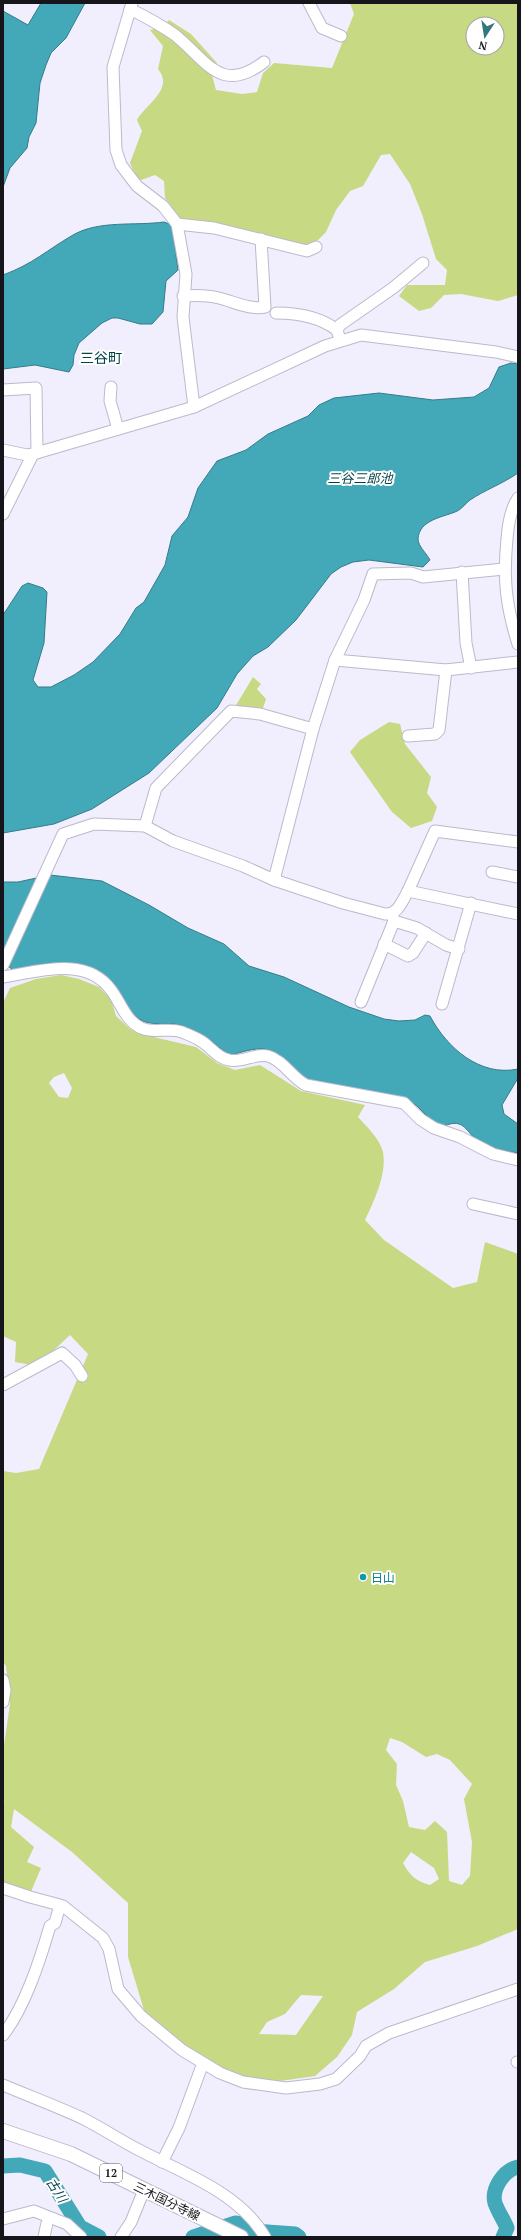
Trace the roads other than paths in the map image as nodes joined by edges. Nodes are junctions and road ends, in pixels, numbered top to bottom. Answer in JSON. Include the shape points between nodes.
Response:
{"nodes":[{"id":1,"x":310,"y":3,"type":"edge"},
{"id":2,"x":131,"y":6,"type":"edge"},
{"id":3,"x":341,"y":36,"type":"dead end"},
{"id":4,"x":264,"y":62,"type":"dead end"},
{"id":5,"x":177,"y":224,"type":"junction"},
{"id":6,"x":261,"y":239,"type":"junction"},
{"id":7,"x":316,"y":247,"type":"dead end"},
{"id":8,"x":422,"y":263,"type":"dead end"},
{"id":9,"x":183,"y":296,"type":"junction"},
{"id":10,"x":276,"y":313,"type":"dead end"},
{"id":11,"x":338,"y":335,"type":"junction"},
{"id":12,"x":518,"y":357,"type":"edge"},
{"id":13,"x":111,"y":387,"type":"dead end"},
{"id":14,"x":3,"y":390,"type":"edge"},
{"id":15,"x":194,"y":407,"type":"junction"},
{"id":16,"x":118,"y":429,"type":"junction"},
{"id":17,"x":3,"y":450,"type":"edge"},
{"id":18,"x":35,"y":454,"type":"junction"},
{"id":19,"x":518,"y":498,"type":"edge"},
{"id":20,"x":3,"y":514,"type":"edge"},
{"id":21,"x":504,"y":569,"type":"junction"},
{"id":22,"x":462,"y":572,"type":"junction"},
{"id":23,"x":518,"y":644,"type":"edge"},
{"id":24,"x":335,"y":660,"type":"junction"},
{"id":25,"x":518,"y":662,"type":"edge"},
{"id":26,"x":471,"y":668,"type":"junction"},
{"id":27,"x":446,"y":670,"type":"junction"},
{"id":28,"x":313,"y":729,"type":"junction"},
{"id":29,"x":408,"y":736,"type":"dead end"},
{"id":30,"x":145,"y":826,"type":"junction"},
{"id":31,"x":518,"y":842,"type":"edge"},
{"id":32,"x":492,"y":872,"type":"dead end"},
{"id":33,"x":518,"y":877,"type":"edge"},
{"id":34,"x":274,"y":880,"type":"junction"},
{"id":35,"x":408,"y":891,"type":"junction"},
{"id":36,"x":471,"y":902,"type":"junction"},
{"id":37,"x":518,"y":914,"type":"edge"},
{"id":38,"x":393,"y":918,"type":"junction"},
{"id":39,"x":426,"y":933,"type":"junction"},
{"id":40,"x":384,"y":944,"type":"junction"},
{"id":41,"x":458,"y":949,"type":"junction"},
{"id":42,"x":3,"y":964,"type":"edge"},
{"id":43,"x":3,"y":977,"type":"edge"},
{"id":44,"x":361,"y":1002,"type":"dead end"},
{"id":45,"x":442,"y":1004,"type":"dead end"},
{"id":46,"x":518,"y":1160,"type":"edge"},
{"id":47,"x":473,"y":1204,"type":"dead end"},
{"id":48,"x":518,"y":1214,"type":"edge"},
{"id":49,"x":82,"y":1376,"type":"dead end"},
{"id":50,"x":3,"y":1385,"type":"edge"},
{"id":51,"x":3,"y":1680,"type":"edge"},
{"id":52,"x":3,"y":1702,"type":"edge"},
{"id":53,"x":3,"y":1888,"type":"edge"},
{"id":54,"x":63,"y":1906,"type":"dead end"},
{"id":55,"x":518,"y":1989,"type":"edge"},
{"id":56,"x":3,"y":2035,"type":"edge"},
{"id":57,"x":203,"y":2063,"type":"junction"},
{"id":58,"x":3,"y":2085,"type":"edge"},
{"id":59,"x":3,"y":2131,"type":"edge"},
{"id":60,"x":162,"y":2162,"type":"junction"},
{"id":61,"x":144,"y":2190,"type":"junction"},
{"id":62,"x":3,"y":2219,"type":"edge"},
{"id":63,"x":47,"y":2223,"type":"dead end"},
{"id":64,"x":263,"y":2234,"type":"edge"},
{"id":65,"x":238,"y":2236,"type":"edge"},
{"id":66,"x":44,"y":2237,"type":"edge"},
{"id":67,"x":81,"y":2237,"type":"edge"},
{"id":68,"x":121,"y":2237,"type":"edge"}],
"edges":[{"from":1,"to":3,"type":"street","via":[[322,28]]},
{"from":2,"to":4,"type":"street","via":[[176,36],[220,74],[244,75]]},
{"from":2,"to":5,"type":"street","via":[[113,67],[116,150],[121,165],[137,186],[163,206]]},
{"from":5,"to":6,"type":"street","via":[[214,228]]},
{"from":5,"to":9,"type":"street","via":[[186,274]]},
{"from":6,"to":7,"type":"street","via":[[307,251]]},
{"from":6,"to":9,"type":"street","via":[[265,307],[249,308],[199,295]]},
{"from":8,"to":11,"type":"street","via":[[393,288],[340,325]]},
{"from":9,"to":15,"type":"street","via":[[183,317]]},
{"from":10,"to":11,"type":"street","via":[[293,313],[328,323]]},
{"from":11,"to":12,"type":"street","via":[[361,335]]},
{"from":11,"to":15,"type":"street"},
{"from":13,"to":16,"type":"street","via":[[110,401]]},
{"from":14,"to":18,"type":"street","via":[[36,388]]},
{"from":15,"to":16,"type":"street"},
{"from":16,"to":18,"type":"street"},
{"from":17,"to":18,"type":"street","via":[[26,455]]},
{"from":18,"to":20,"type":"street"},
{"from":19,"to":21,"type":"street","via":[[513,505],[509,523]]},
{"from":21,"to":22,"type":"street"},
{"from":21,"to":23,"type":"street","via":[[510,620]]},
{"from":22,"to":24,"type":"street","via":[[423,577],[411,573],[373,574],[364,600]]},
{"from":22,"to":26,"type":"street","via":[[466,643]]},
{"from":24,"to":27,"type":"street"},
{"from":24,"to":28,"type":"street"},
{"from":25,"to":26,"type":"street"},
{"from":26,"to":27,"type":"street"},
{"from":27,"to":29,"type":"street","via":[[439,730],[435,734]]},
{"from":28,"to":30,"type":"street","via":[[260,714],[231,711],[156,788]]},
{"from":28,"to":34,"type":"street"},
{"from":30,"to":34,"type":"street","via":[[173,841]]},
{"from":30,"to":42,"type":"street","via":[[94,824],[63,834]]},
{"from":31,"to":35,"type":"street","via":[[435,831]]},
{"from":32,"to":33,"type":"street"},
{"from":34,"to":38,"type":"street"},
{"from":35,"to":36,"type":"street"},
{"from":35,"to":38,"type":"street"},
{"from":36,"to":37,"type":"street"},
{"from":36,"to":41,"type":"street"},
{"from":38,"to":39,"type":"street"},
{"from":38,"to":40,"type":"street"},
{"from":39,"to":40,"type":"street","via":[[413,953],[408,956]]},
{"from":39,"to":41,"type":"street"},
{"from":40,"to":44,"type":"street"},
{"from":41,"to":45,"type":"street"},
{"from":43,"to":46,"type":"street","via":[[62,968],[79,969],[111,989],[126,1015],[140,1027],[157,1031],[177,1030],[204,1042],[216,1054],[229,1060],[267,1056],[298,1082],[306,1085],[404,1103],[420,1119],[434,1128],[493,1154]]},
{"from":47,"to":48,"type":"street"},
{"from":49,"to":50,"type":"street","via":[[62,1353]]},
{"from":51,"to":52,"type":"street"},
{"from":53,"to":56,"type":"street","via":[[60,1905],[55,1923],[50,1926],[41,1959],[11,2025]]},
{"from":54,"to":57,"type":"street","via":[[103,1938],[109,1949],[118,1989],[127,2002],[154,2029]]},
{"from":55,"to":57,"type":"street","via":[[389,2033],[366,2046],[360,2056],[336,2079],[320,2084],[286,2088],[243,2082],[220,2074]]},
{"from":57,"to":60,"type":"street","via":[[179,2128]]},
{"from":58,"to":60,"type":"street","via":[[82,2118]]},
{"from":59,"to":61,"type":"main road","name":"三木国分寺線","number":"12","via":[[71,2154]]},
{"from":60,"to":64,"type":"street","via":[[228,2198]]},
{"from":61,"to":65,"type":"main road","name":"三木国分寺線","number":"12"},
{"from":61,"to":68,"type":"street","via":[[131,2222]]},
{"from":62,"to":67,"type":"street","via":[[34,2211],[67,2224]]},
{"from":63,"to":66,"type":"street"}]}
